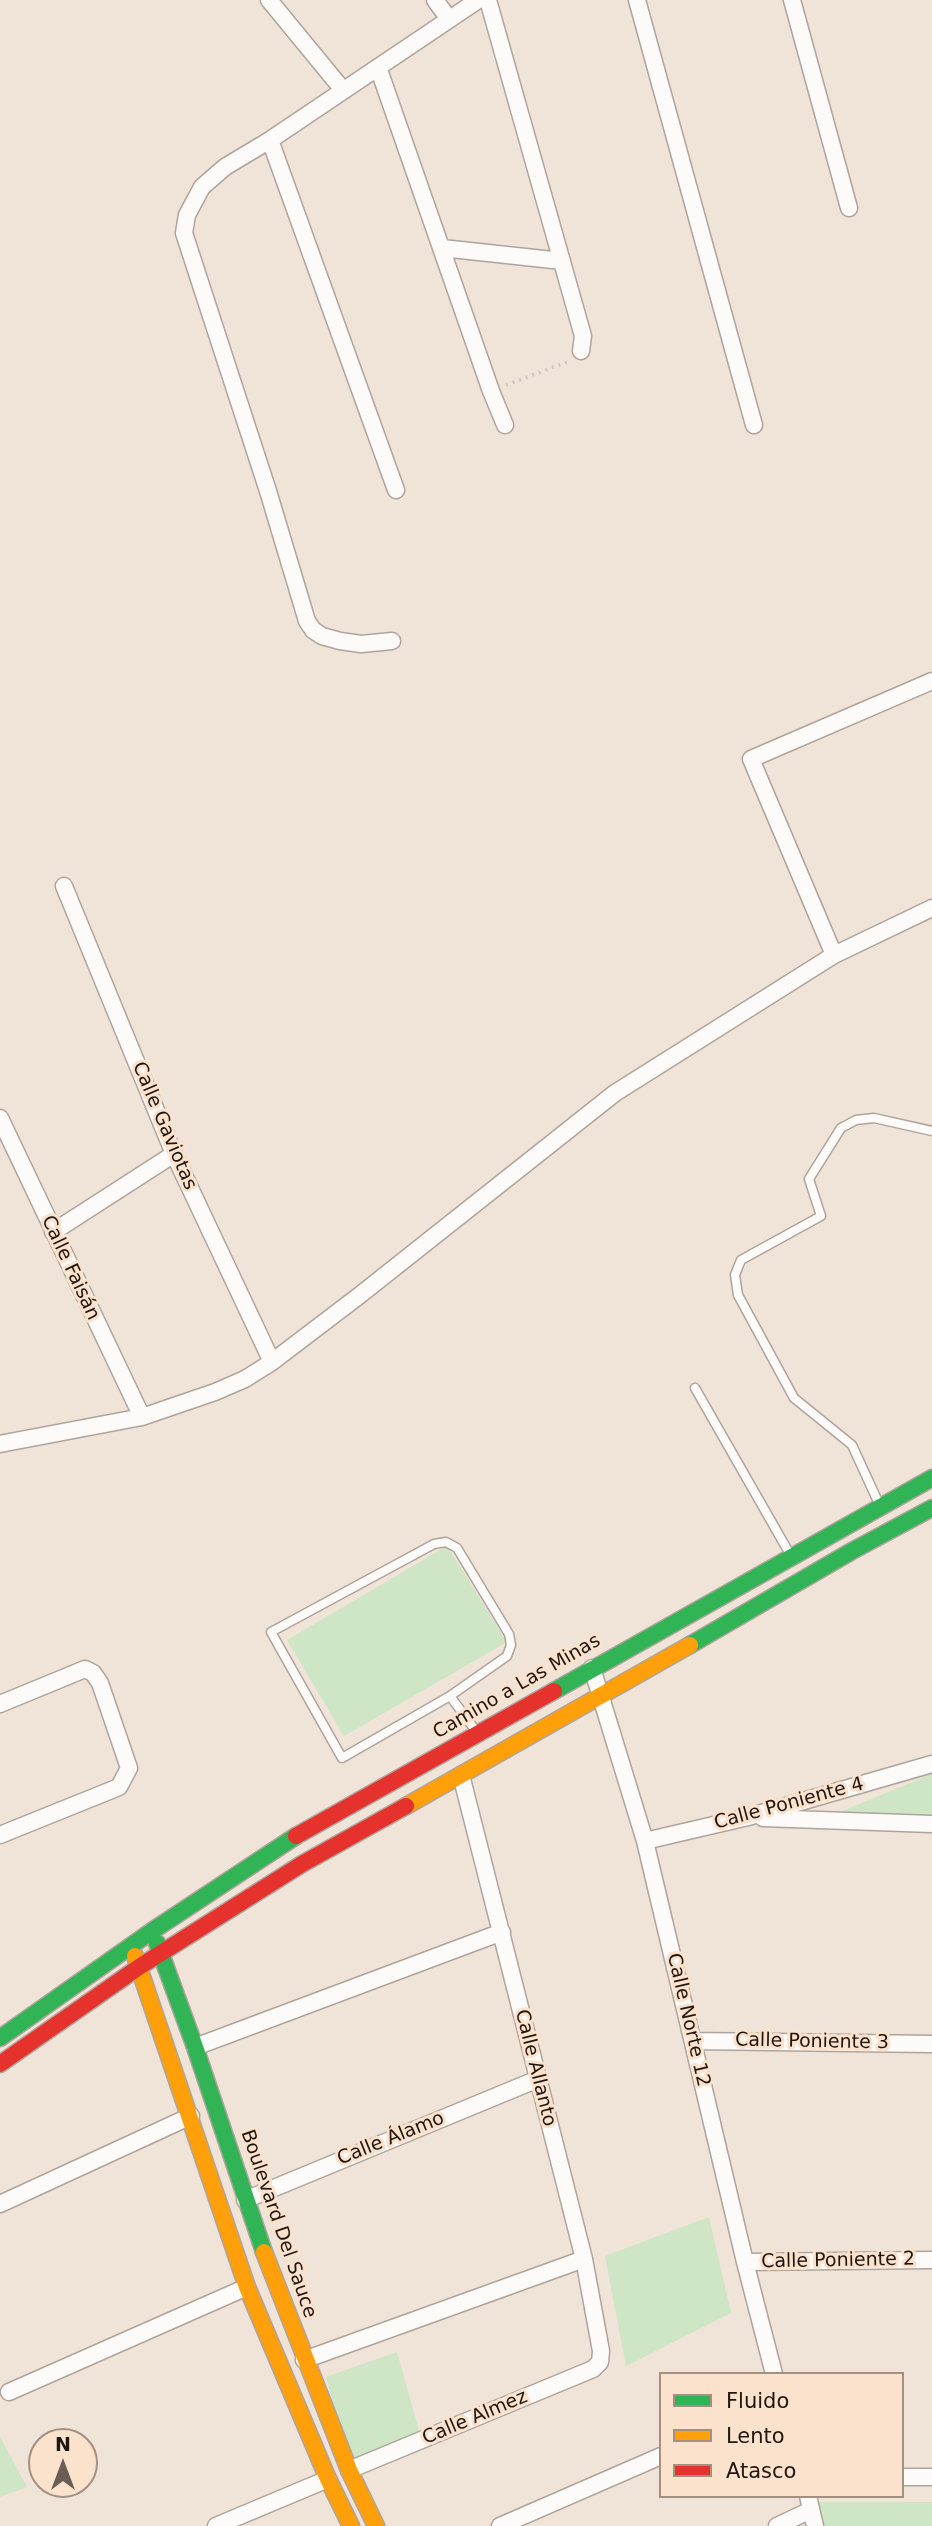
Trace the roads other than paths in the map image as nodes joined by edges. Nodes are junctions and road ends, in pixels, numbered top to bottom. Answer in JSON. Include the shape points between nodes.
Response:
{"nodes":[{"id":1,"x":269,"y":0,"type":"edge"},
{"id":2,"x":435,"y":0,"type":"edge"},
{"id":3,"x":478,"y":0,"type":"edge"},
{"id":4,"x":488,"y":0,"type":"edge"},
{"id":5,"x":637,"y":0,"type":"edge"},
{"id":6,"x":792,"y":0,"type":"edge"},
{"id":7,"x":449,"y":19,"type":"junction"},
{"id":8,"x":378,"y":66,"type":"junction"},
{"id":9,"x":343,"y":90,"type":"junction"},
{"id":10,"x":270,"y":140,"type":"junction"},
{"id":11,"x":849,"y":208,"type":"dead end"},
{"id":12,"x":442,"y":248,"type":"junction"},
{"id":13,"x":562,"y":261,"type":"junction"},
{"id":14,"x":581,"y":351,"type":"road end"},
{"id":15,"x":505,"y":425,"type":"dead end"},
{"id":16,"x":754,"y":425,"type":"dead end"},
{"id":17,"x":396,"y":489,"type":"dead end"},
{"id":18,"x":392,"y":641,"type":"dead end"},
{"id":19,"x":932,"y":681,"type":"edge"},
{"id":20,"x":64,"y":886,"type":"dead end"},
{"id":21,"x":932,"y":908,"type":"edge"},
{"id":22,"x":834,"y":955,"type":"junction"},
{"id":23,"x":0,"y":1118,"type":"edge"},
{"id":24,"x":932,"y":1131,"type":"edge"},
{"id":25,"x":174,"y":1154,"type":"junction"},
{"id":26,"x":52,"y":1232,"type":"junction"},
{"id":27,"x":272,"y":1362,"type":"junction"},
{"id":28,"x":695,"y":1388,"type":"dead end"},
{"id":29,"x":142,"y":1417,"type":"junction"},
{"id":30,"x":0,"y":1444,"type":"edge"},
{"id":31,"x":932,"y":1478,"type":"edge"},
{"id":32,"x":880,"y":1506,"type":"junction"},
{"id":33,"x":932,"y":1508,"type":"edge"},
{"id":34,"x":791,"y":1556,"type":"junction"},
{"id":35,"x":592,"y":1668,"type":"junction"},
{"id":36,"x":450,"y":1696,"type":"junction"},
{"id":37,"x":603,"y":1696,"type":"junction"},
{"id":38,"x":0,"y":1704,"type":"edge"},
{"id":39,"x":478,"y":1734,"type":"junction"},
{"id":40,"x":932,"y":1763,"type":"edge"},
{"id":41,"x":461,"y":1775,"type":"junction"},
{"id":42,"x":748,"y":1817,"type":"junction"},
{"id":43,"x":932,"y":1824,"type":"edge"},
{"id":44,"x":0,"y":1835,"type":"edge"},
{"id":45,"x":645,"y":1841,"type":"junction"},
{"id":46,"x":152,"y":1931,"type":"junction"},
{"id":47,"x":502,"y":1932,"type":"junction"},
{"id":48,"x":131,"y":1947,"type":"junction"},
{"id":49,"x":162,"y":1954,"type":"junction"},
{"id":50,"x":139,"y":1967,"type":"junction"},
{"id":51,"x":0,"y":2038,"type":"edge"},
{"id":52,"x":693,"y":2041,"type":"junction"},
{"id":53,"x":932,"y":2044,"type":"edge"},
{"id":54,"x":195,"y":2047,"type":"junction"},
{"id":55,"x":0,"y":2064,"type":"edge"},
{"id":56,"x":538,"y":2079,"type":"junction"},
{"id":57,"x":191,"y":2116,"type":"junction"},
{"id":58,"x":245,"y":2200,"type":"junction"},
{"id":59,"x":0,"y":2204,"type":"edge"},
{"id":60,"x":584,"y":2259,"type":"junction"},
{"id":61,"x":932,"y":2260,"type":"edge"},
{"id":62,"x":745,"y":2262,"type":"junction"},
{"id":63,"x":247,"y":2287,"type":"junction"},
{"id":64,"x":304,"y":2360,"type":"junction"},
{"id":65,"x":600,"y":2362,"type":"joint"},
{"id":66,"x":773,"y":2372,"type":"edge"},
{"id":67,"x":9,"y":2392,"type":"dead end"},
{"id":68,"x":659,"y":2457,"type":"edge"},
{"id":69,"x":349,"y":2470,"type":"junction"},
{"id":70,"x":904,"y":2477,"type":"edge"},
{"id":71,"x":932,"y":2477,"type":"edge"},
{"id":72,"x":328,"y":2479,"type":"junction"},
{"id":73,"x":811,"y":2511,"type":"edge"},
{"id":74,"x":216,"y":2526,"type":"edge"},
{"id":75,"x":351,"y":2526,"type":"edge"},
{"id":76,"x":376,"y":2526,"type":"edge"},
{"id":77,"x":500,"y":2526,"type":"edge"},
{"id":78,"x":777,"y":2526,"type":"edge"}],
"edges":[{"from":1,"to":9,"type":"street"},
{"from":2,"to":7,"type":"street"},
{"from":3,"to":7,"type":"street"},
{"from":4,"to":13,"type":"street"},
{"from":5,"to":16,"type":"street"},
{"from":6,"to":11,"type":"street"},
{"from":7,"to":8,"type":"street"},
{"from":8,"to":9,"type":"street"},
{"from":8,"to":12,"type":"street"},
{"from":9,"to":10,"type":"street"},
{"from":10,"to":17,"type":"street"},
{"from":10,"to":18,"type":"street","via":[[202,187],[187,215],[184,233],[307,621],[322,636],[361,644]]},
{"from":12,"to":13,"type":"street"},
{"from":12,"to":15,"type":"street"},
{"from":13,"to":14,"type":"street","via":[[583,336]]},
{"from":19,"to":22,"type":"street","via":[[751,759]]},
{"from":20,"to":25,"type":"street","name":"Calle Gaviotas"},
{"from":21,"to":22,"type":"street"},
{"from":22,"to":27,"type":"street","via":[[615,1093]]},
{"from":23,"to":26,"type":"street","name":"Calle Faisán"},
{"from":24,"to":32,"type":"lane","via":[[874,1118],[841,1128],[809,1180],[821,1216],[741,1260],[735,1275],[738,1295],[794,1398],[852,1445]]},
{"from":25,"to":26,"type":"street"},
{"from":25,"to":27,"type":"street","name":"Calle Gaviotas"},
{"from":26,"to":29,"type":"street","name":"Calle Faisán"},
{"from":27,"to":29,"type":"street","via":[[215,1392]]},
{"from":28,"to":34,"type":"lane"},
{"from":29,"to":30,"type":"street"},
{"from":31,"to":32,"type":"street","name":"Camino a Las Minas"},
{"from":32,"to":34,"type":"street","name":"Camino a Las Minas"},
{"from":33,"to":37,"type":"street"},
{"from":34,"to":35,"type":"street","name":"Camino a Las Minas"},
{"from":35,"to":37,"type":"street","name":"Calle Norte 12"},
{"from":35,"to":39,"type":"street","name":"Camino a Las Minas"},
{"from":36,"to":36,"type":"lane","via":[[342,1758],[271,1632],[434,1544],[446,1542],[457,1548],[509,1634],[511,1645],[507,1656]]},
{"from":36,"to":39,"type":"lane"},
{"from":37,"to":41,"type":"street"},
{"from":37,"to":45,"type":"street","name":"Calle Norte 12"},
{"from":38,"to":44,"type":"street","via":[[85,1669],[93,1672],[129,1768],[119,1787]]},
{"from":39,"to":46,"type":"street","name":"Camino a Las Minas","via":[[294,1838]]},
{"from":40,"to":42,"type":"street","name":"Calle Poniente 4"},
{"from":41,"to":47,"type":"street","name":"Calle Allanto"},
{"from":41,"to":49,"type":"street","via":[[302,1864]]},
{"from":42,"to":43,"type":"street"},
{"from":42,"to":45,"type":"street","name":"Calle Poniente 4"},
{"from":45,"to":52,"type":"street","name":"Calle Norte 12"},
{"from":46,"to":48,"type":"street","name":"Camino a Las Minas"},
{"from":46,"to":49,"type":"street","name":"Boulevard Del Sauce"},
{"from":47,"to":54,"type":"street"},
{"from":47,"to":56,"type":"street","name":"Calle Allanto"},
{"from":48,"to":50,"type":"street"},
{"from":48,"to":51,"type":"street"},
{"from":49,"to":50,"type":"street"},
{"from":49,"to":54,"type":"street","name":"Boulevard Del Sauce"},
{"from":50,"to":55,"type":"street"},
{"from":50,"to":57,"type":"street"},
{"from":52,"to":53,"type":"street","name":"Calle Poniente 3"},
{"from":52,"to":62,"type":"street","name":"Calle Norte 12"},
{"from":54,"to":58,"type":"street","name":"Boulevard Del Sauce"},
{"from":56,"to":58,"type":"street","name":"Calle Álamo"},
{"from":56,"to":60,"type":"street","name":"Calle Allanto"},
{"from":57,"to":59,"type":"street"},
{"from":57,"to":63,"type":"street"},
{"from":58,"to":64,"type":"street","name":"Boulevard Del Sauce"},
{"from":60,"to":64,"type":"street"},
{"from":60,"to":65,"type":"street","name":"Calle Allanto"},
{"from":61,"to":62,"type":"street","name":"Calle Poniente 2"},
{"from":62,"to":66,"type":"street","name":"Calle Norte 12"},
{"from":63,"to":67,"type":"street"},
{"from":63,"to":72,"type":"street"},
{"from":64,"to":69,"type":"street","name":"Boulevard Del Sauce"},
{"from":65,"to":69,"type":"street","name":"Calle Almez","via":[[593,2369]]},
{"from":68,"to":77,"type":"street"},
{"from":69,"to":76,"type":"street","name":"Boulevard Del Sauce"},
{"from":70,"to":71,"type":"street"},
{"from":72,"to":74,"type":"street"},
{"from":72,"to":75,"type":"street"},
{"from":73,"to":78,"type":"street"}]}
